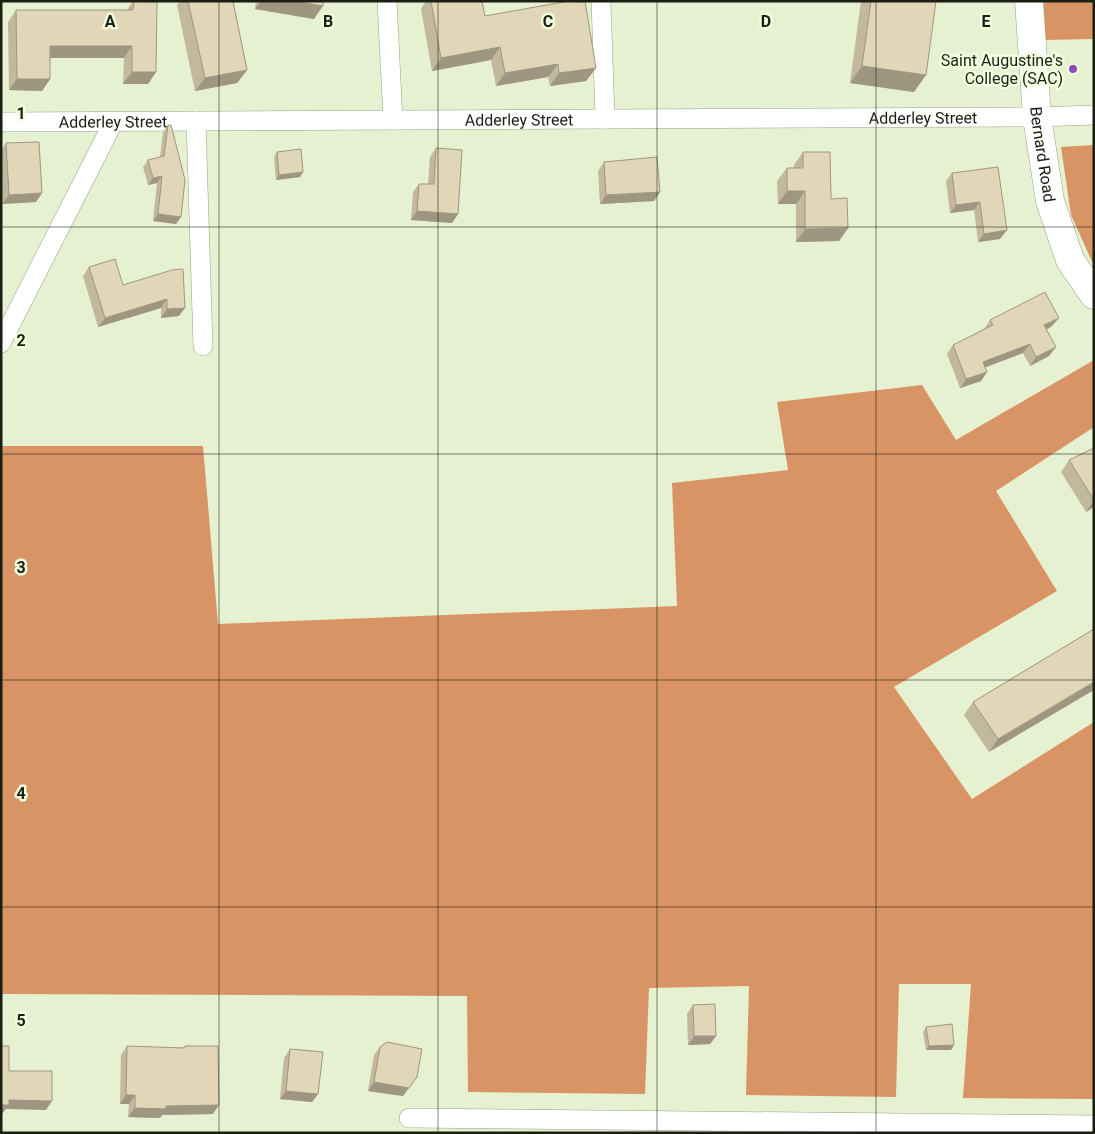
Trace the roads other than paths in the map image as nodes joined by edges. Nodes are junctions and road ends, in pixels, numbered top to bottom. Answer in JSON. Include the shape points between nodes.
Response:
{"nodes":[{"id":1,"x":387,"y":1,"type":"edge"},
{"id":2,"x":601,"y":1,"type":"edge"},
{"id":3,"x":1029,"y":1,"type":"edge"},
{"id":4,"x":1094,"y":115,"type":"edge"},
{"id":5,"x":1037,"y":117,"type":"junction"},
{"id":6,"x":605,"y":119,"type":"junction"},
{"id":7,"x":393,"y":120,"type":"junction"},
{"id":8,"x":196,"y":121,"type":"junction"},
{"id":9,"x":1,"y":122,"type":"edge"},
{"id":10,"x":114,"y":122,"type":"junction"},
{"id":11,"x":1094,"y":295,"type":"edge"},
{"id":12,"x":1,"y":343,"type":"edge"},
{"id":13,"x":203,"y":346,"type":"dead end"},
{"id":14,"x":409,"y":1118,"type":"dead end"},
{"id":15,"x":1094,"y":1124,"type":"edge"}],
"edges":[{"from":1,"to":7,"type":"street"},
{"from":2,"to":6,"type":"street"},
{"from":3,"to":5,"type":"main road","name":"Bernard Road"},
{"from":4,"to":5,"type":"street","name":"Adderley Street"},
{"from":5,"to":6,"type":"street","name":"Adderley Street"},
{"from":5,"to":11,"type":"main road","name":"Bernard Road","via":[[1050,201],[1070,260]]},
{"from":6,"to":7,"type":"street","name":"Adderley Street"},
{"from":7,"to":8,"type":"street","name":"Adderley Street"},
{"from":8,"to":10,"type":"street","name":"Adderley Street"},
{"from":8,"to":13,"type":"street"},
{"from":9,"to":10,"type":"street","name":"Adderley Street"},
{"from":10,"to":12,"type":"street"},
{"from":14,"to":15,"type":"street"}]}
